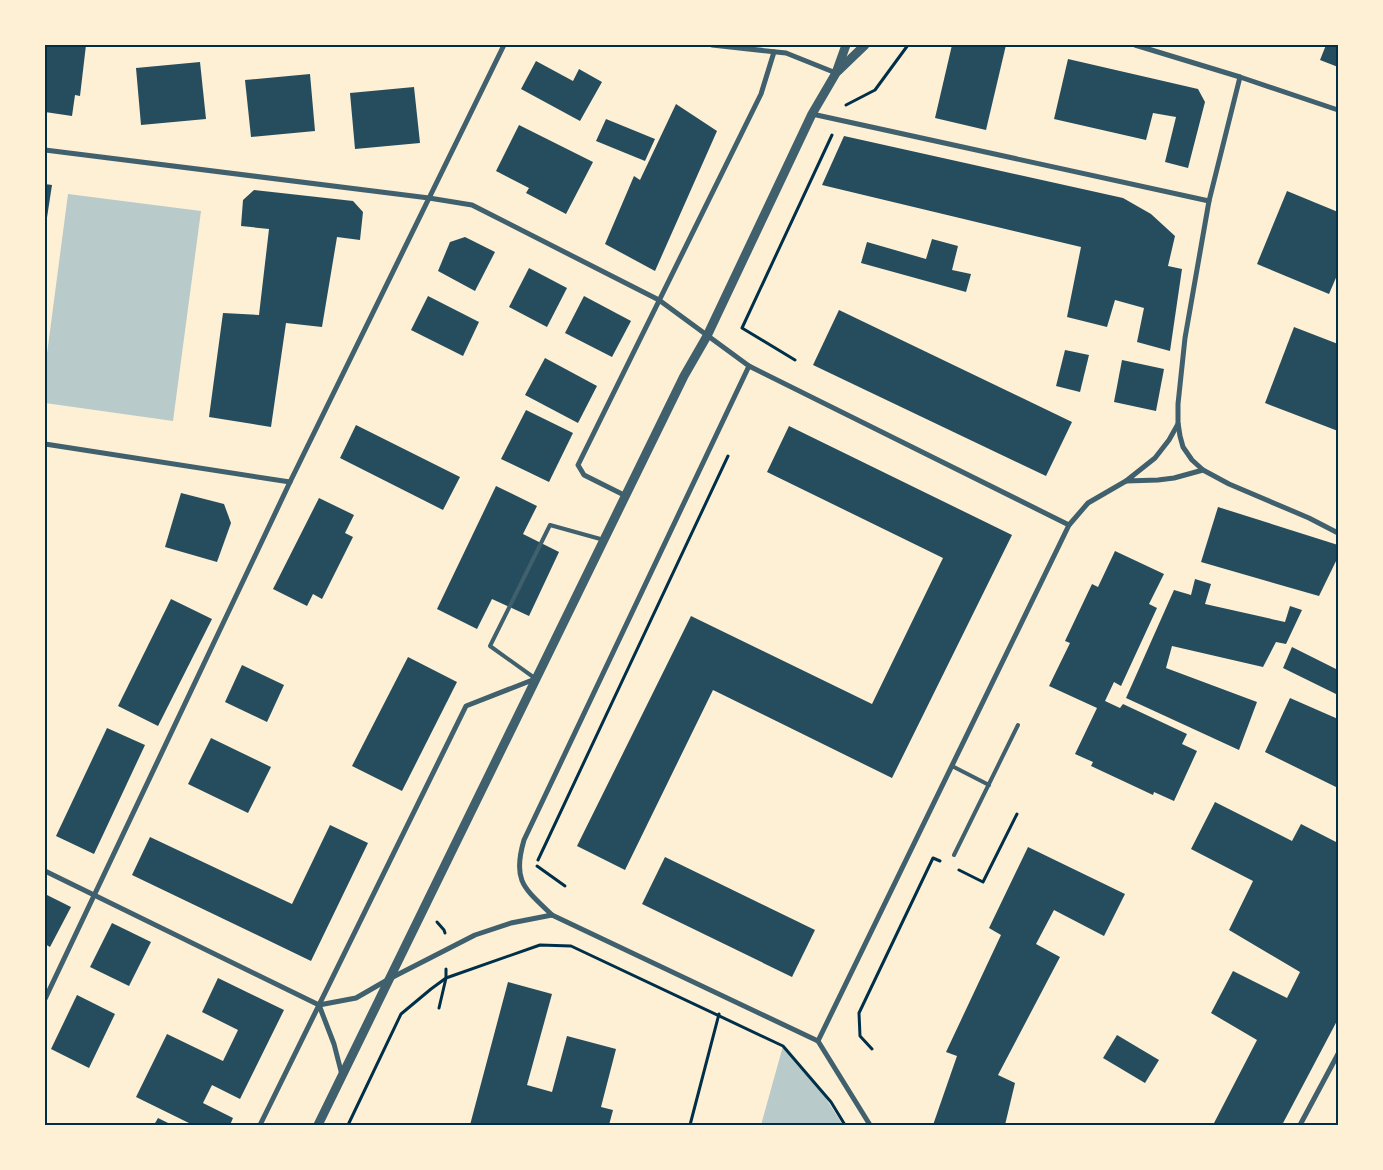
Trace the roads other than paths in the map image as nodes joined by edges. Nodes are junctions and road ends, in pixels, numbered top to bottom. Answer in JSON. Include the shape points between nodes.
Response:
{"nodes":[{"id":1,"x":504,"y":45,"type":"edge"},
{"id":2,"x":712,"y":45,"type":"edge"},
{"id":3,"x":846,"y":45,"type":"edge"},
{"id":4,"x":865,"y":45,"type":"edge"},
{"id":5,"x":1136,"y":45,"type":"edge"},
{"id":6,"x":774,"y":52,"type":"junction"},
{"id":7,"x":836,"y":73,"type":"junction"},
{"id":8,"x":1240,"y":77,"type":"junction"},
{"id":9,"x":1338,"y":110,"type":"edge"},
{"id":10,"x":812,"y":114,"type":"junction"},
{"id":11,"x":45,"y":150,"type":"edge"},
{"id":12,"x":429,"y":198,"type":"junction"},
{"id":13,"x":1210,"y":202,"type":"junction"},
{"id":14,"x":659,"y":300,"type":"junction"},
{"id":15,"x":707,"y":336,"type":"junction"},
{"id":16,"x":749,"y":366,"type":"junction"},
{"id":17,"x":1178,"y":423,"type":"junction"},
{"id":18,"x":45,"y":444,"type":"edge"},
{"id":19,"x":1203,"y":470,"type":"junction"},
{"id":20,"x":1126,"y":481,"type":"junction"},
{"id":21,"x":290,"y":482,"type":"junction"},
{"id":22,"x":626,"y":496,"type":"junction"},
{"id":23,"x":1069,"y":525,"type":"junction"},
{"id":24,"x":1338,"y":532,"type":"edge"},
{"id":25,"x":604,"y":540,"type":"junction"},
{"id":26,"x":536,"y":679,"type":"junction"},
{"id":27,"x":1018,"y":725,"type":"dead end"},
{"id":28,"x":952,"y":766,"type":"junction"},
{"id":29,"x":989,"y":785,"type":"junction"},
{"id":30,"x":954,"y":854,"type":"dead end"},
{"id":31,"x":45,"y":871,"type":"edge"},
{"id":32,"x":94,"y":894,"type":"junction"},
{"id":33,"x":552,"y":915,"type":"junction"},
{"id":34,"x":389,"y":979,"type":"junction"},
{"id":35,"x":45,"y":1000,"type":"edge"},
{"id":36,"x":319,"y":1005,"type":"junction"},
{"id":37,"x":818,"y":1041,"type":"junction"},
{"id":38,"x":1338,"y":1054,"type":"edge"},
{"id":39,"x":342,"y":1075,"type":"junction"},
{"id":40,"x":260,"y":1125,"type":"edge"},
{"id":41,"x":318,"y":1125,"type":"edge"},
{"id":42,"x":870,"y":1125,"type":"edge"},
{"id":43,"x":1300,"y":1125,"type":"edge"}],
"edges":[{"from":1,"to":12,"type":"street"},
{"from":2,"to":6,"type":"street"},
{"from":3,"to":7,"type":"street"},
{"from":4,"to":7,"type":"street"},
{"from":5,"to":8,"type":"street"},
{"from":6,"to":7,"type":"street","via":[[786,53]]},
{"from":6,"to":14,"type":"street","via":[[762,94]]},
{"from":7,"to":10,"type":"street"},
{"from":8,"to":9,"type":"street"},
{"from":8,"to":13,"type":"street"},
{"from":10,"to":13,"type":"street"},
{"from":10,"to":15,"type":"street"},
{"from":11,"to":12,"type":"street"},
{"from":12,"to":14,"type":"street","via":[[472,205]]},
{"from":12,"to":21,"type":"street"},
{"from":13,"to":17,"type":"street","via":[[1185,338]]},
{"from":14,"to":15,"type":"street"},
{"from":14,"to":22,"type":"street","via":[[578,465],[584,475]]},
{"from":15,"to":16,"type":"street"},
{"from":15,"to":22,"type":"street"},
{"from":16,"to":23,"type":"street"},
{"from":16,"to":33,"type":"street","via":[[524,840],[519,856],[521,881]]},
{"from":17,"to":19,"type":"street","via":[[1183,447]]},
{"from":17,"to":20,"type":"street","via":[[1155,458]]},
{"from":18,"to":21,"type":"street"},
{"from":19,"to":20,"type":"street","via":[[1174,478]]},
{"from":19,"to":24,"type":"street"},
{"from":20,"to":23,"type":"street","via":[[1088,503]]},
{"from":21,"to":32,"type":"street"},
{"from":22,"to":25,"type":"street"},
{"from":23,"to":28,"type":"street"},
{"from":25,"to":26,"type":"street"},
{"from":25,"to":26,"type":"lane","via":[[550,525],[509,607],[490,646]]},
{"from":26,"to":34,"type":"street"},
{"from":26,"to":36,"type":"street","via":[[466,706]]},
{"from":27,"to":29,"type":"lane"},
{"from":28,"to":29,"type":"lane"},
{"from":28,"to":37,"type":"street"},
{"from":29,"to":30,"type":"lane"},
{"from":31,"to":32,"type":"street"},
{"from":32,"to":35,"type":"street"},
{"from":32,"to":36,"type":"street"},
{"from":33,"to":34,"type":"street","via":[[511,923],[475,935]]},
{"from":33,"to":37,"type":"street"},
{"from":34,"to":36,"type":"street","via":[[356,998]]},
{"from":34,"to":39,"type":"street"},
{"from":36,"to":39,"type":"street"},
{"from":36,"to":40,"type":"street"},
{"from":37,"to":42,"type":"street"},
{"from":38,"to":43,"type":"street"},
{"from":39,"to":41,"type":"street"}]}
